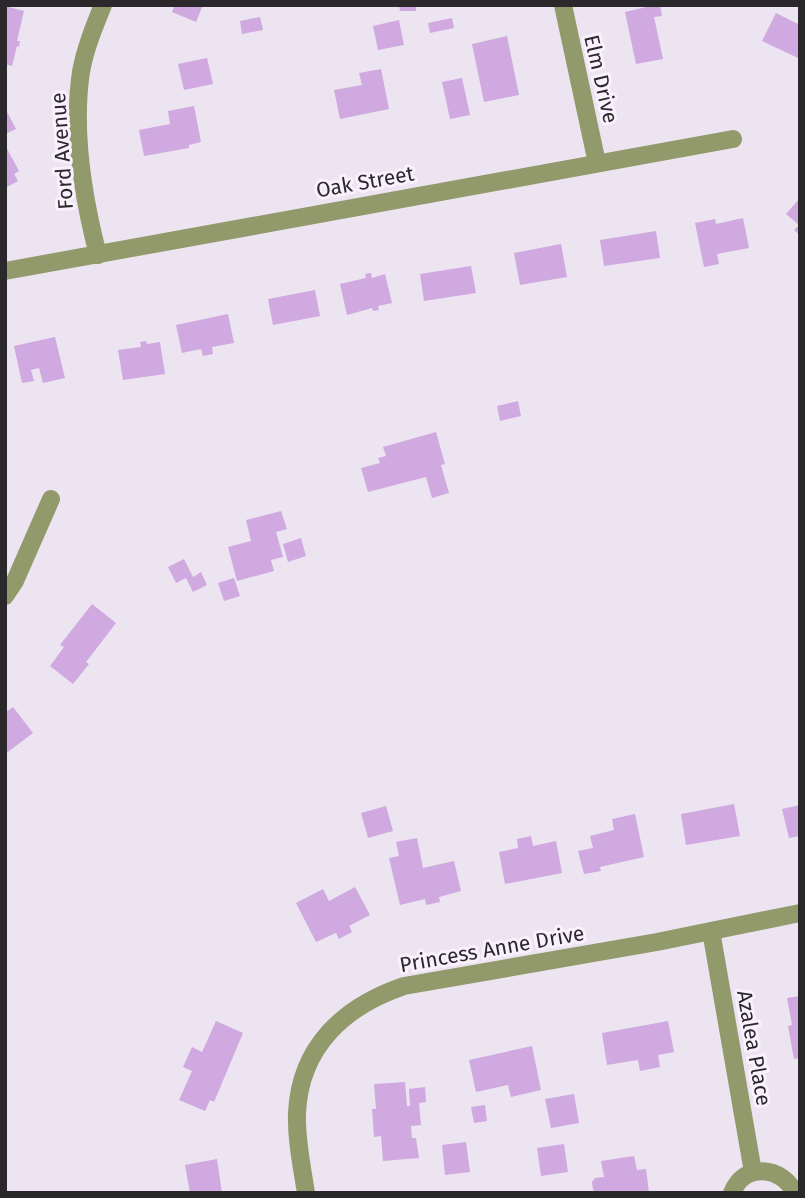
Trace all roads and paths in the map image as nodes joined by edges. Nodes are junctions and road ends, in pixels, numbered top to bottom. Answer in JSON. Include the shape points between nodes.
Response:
{"nodes":[{"id":1,"x":103,"y":5,"type":"edge"},
{"id":2,"x":563,"y":5,"type":"edge"},
{"id":3,"x":733,"y":139,"type":"dead end"},
{"id":4,"x":597,"y":163,"type":"junction"},
{"id":5,"x":98,"y":255,"type":"junction"},
{"id":6,"x":5,"y":271,"type":"edge"},
{"id":7,"x":51,"y":499,"type":"dead end"},
{"id":8,"x":5,"y":596,"type":"edge"},
{"id":9,"x":800,"y":913,"type":"edge"},
{"id":10,"x":711,"y":931,"type":"junction"},
{"id":11,"x":753,"y":1172,"type":"junction"},
{"id":12,"x":306,"y":1193,"type":"edge"},
{"id":13,"x":732,"y":1193,"type":"edge"},
{"id":14,"x":795,"y":1193,"type":"edge"}],
"edges":[{"from":1,"to":5,"type":"street","name":"Ford Avenue","via":[[81,72],[78,107],[82,172]]},
{"from":2,"to":4,"type":"street","name":"Elm Drive"},
{"from":3,"to":4,"type":"street","name":"Oak Street"},
{"from":4,"to":5,"type":"street","name":"Oak Street"},
{"from":5,"to":6,"type":"street","name":"Oak Street"},
{"from":7,"to":8,"type":"street"},
{"from":9,"to":10,"type":"street","name":"Princess Anne Drive"},
{"from":10,"to":11,"type":"street","name":"Azalea Place"},
{"from":10,"to":12,"type":"street","name":"Princess Anne Drive","via":[[404,986],[359,1005],[321,1043],[300,1089],[297,1114]]},
{"from":11,"to":13,"type":"street"},
{"from":11,"to":14,"type":"street","via":[[764,1170],[784,1177]]}]}
